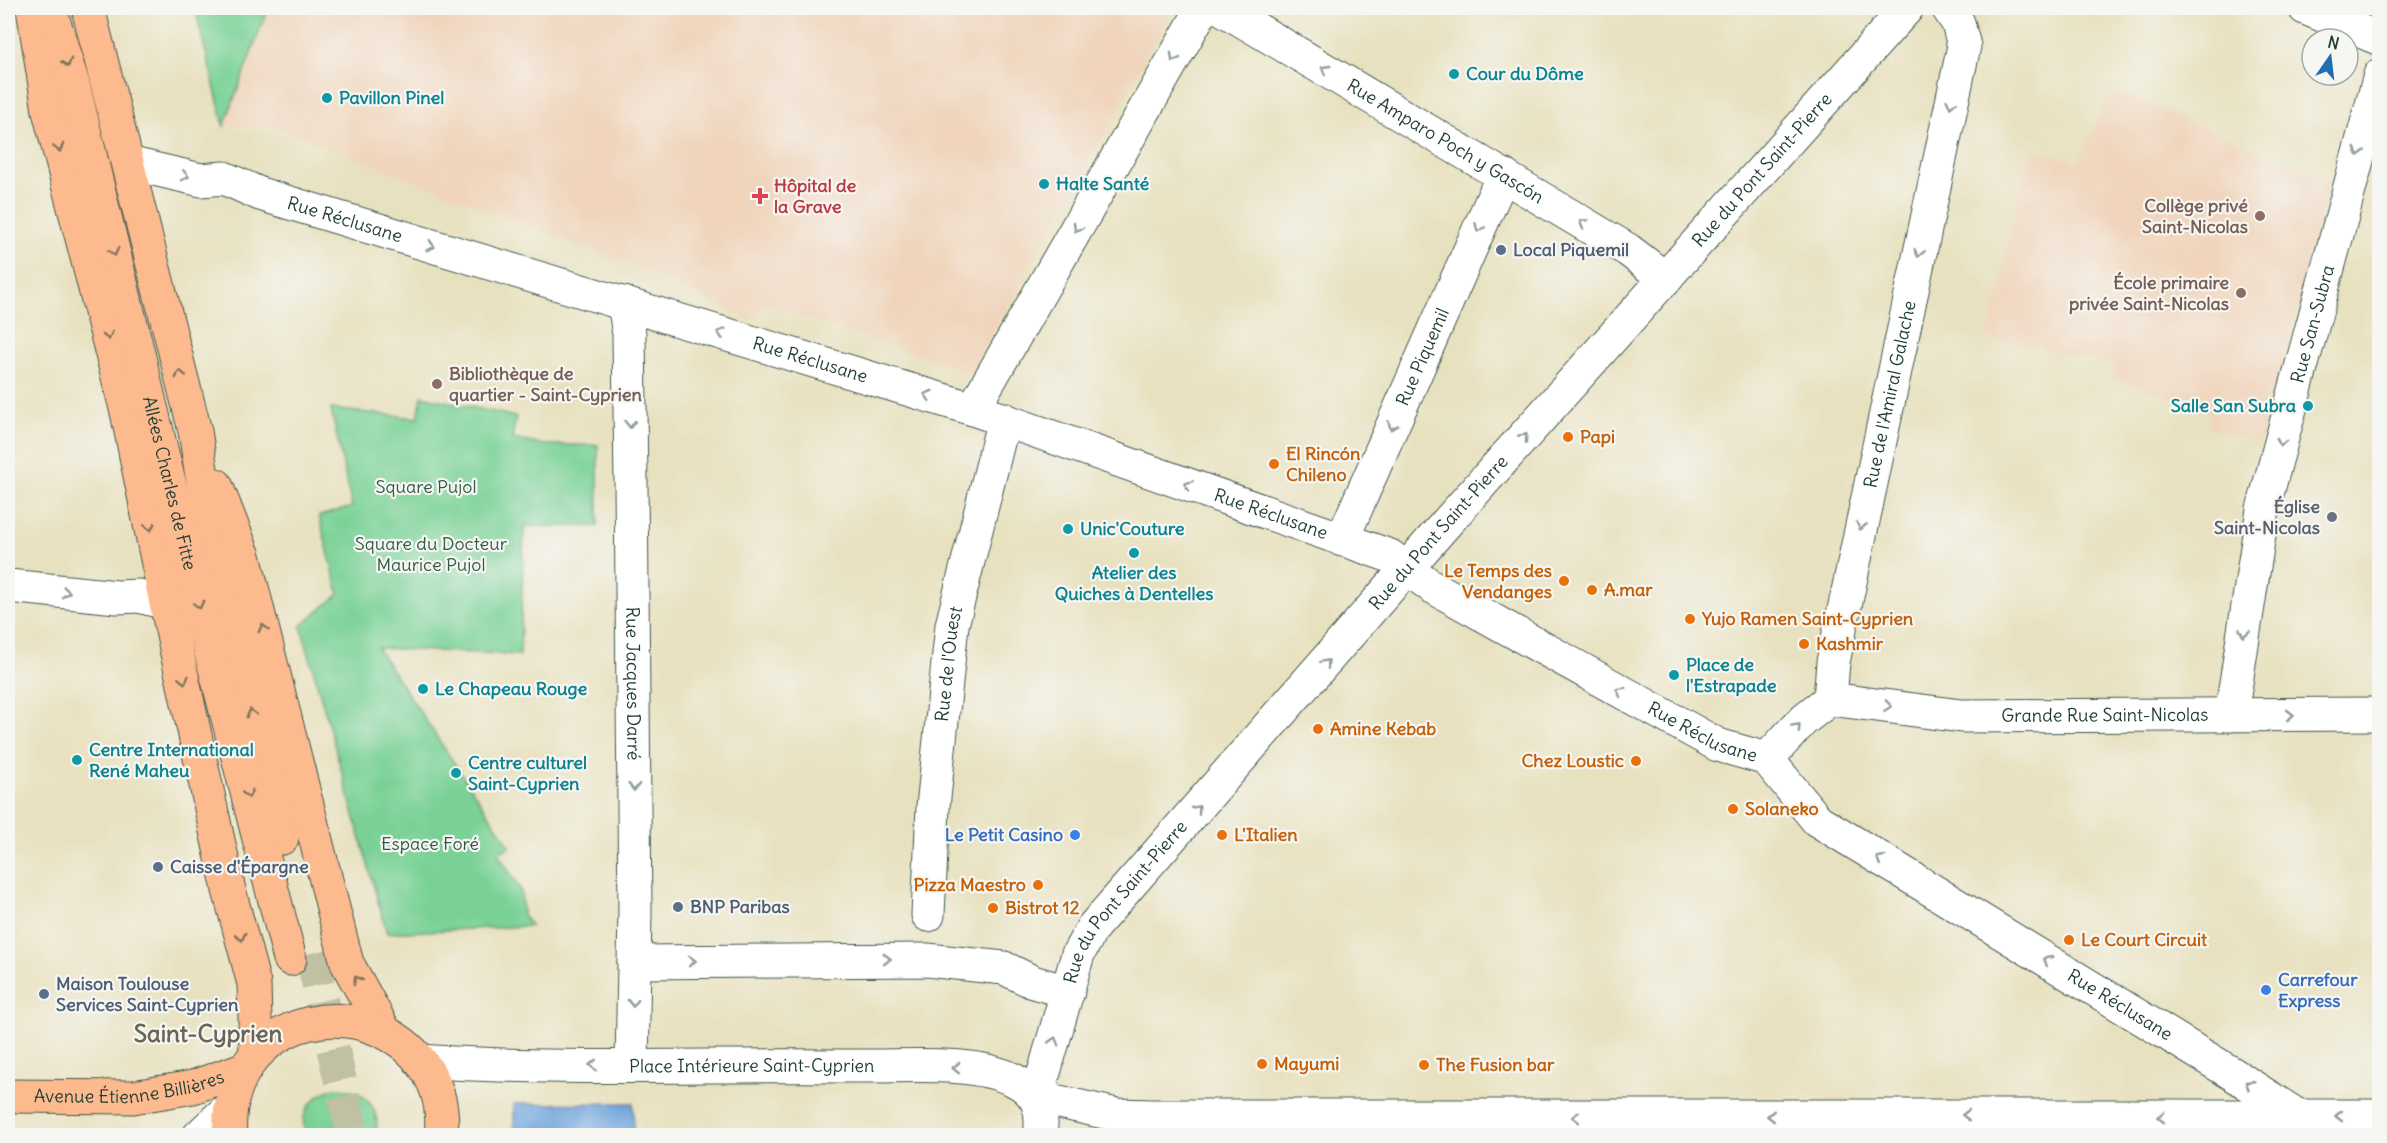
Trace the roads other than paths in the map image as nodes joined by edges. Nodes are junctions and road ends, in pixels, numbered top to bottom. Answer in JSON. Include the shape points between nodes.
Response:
{"nodes":[{"id":1,"x":33,"y":8,"type":"edge"},
{"id":2,"x":49,"y":8,"type":"edge"},
{"id":3,"x":87,"y":8,"type":"edge"},
{"id":4,"x":1203,"y":8,"type":"edge"},
{"id":5,"x":1221,"y":8,"type":"edge"},
{"id":6,"x":1907,"y":8,"type":"edge"},
{"id":7,"x":1948,"y":8,"type":"edge"},
{"id":8,"x":2305,"y":8,"type":"edge"},
{"id":9,"x":2379,"y":39,"type":"edge"},
{"id":10,"x":2379,"y":75,"type":"edge"},
{"id":11,"x":128,"y":163,"type":"junction"},
{"id":12,"x":1503,"y":175,"type":"junction"},
{"id":13,"x":1666,"y":279,"type":"junction"},
{"id":14,"x":624,"y":303,"type":"junction"},
{"id":15,"x":973,"y":409,"type":"junction"},
{"id":16,"x":1004,"y":419,"type":"junction"},
{"id":17,"x":195,"y":431,"type":"junction"},
{"id":18,"x":1342,"y":540,"type":"junction"},
{"id":19,"x":1408,"y":569,"type":"junction"},
{"id":20,"x":8,"y":586,"type":"edge"},
{"id":21,"x":166,"y":603,"type":"junction"},
{"id":22,"x":1830,"y":699,"type":"junction"},
{"id":23,"x":2379,"y":714,"type":"edge"},
{"id":24,"x":2231,"y":715,"type":"junction"},
{"id":25,"x":1767,"y":759,"type":"junction"},
{"id":26,"x":928,"y":915,"type":"dead end"},
{"id":27,"x":634,"y":962,"type":"junction"},
{"id":28,"x":1068,"y":992,"type":"junction"},
{"id":29,"x":385,"y":1032,"type":"junction"},
{"id":30,"x":251,"y":1061,"type":"junction"},
{"id":31,"x":420,"y":1061,"type":"junction"},
{"id":32,"x":632,"y":1065,"type":"junction"},
{"id":33,"x":8,"y":1096,"type":"edge"},
{"id":34,"x":1037,"y":1097,"type":"junction"},
{"id":35,"x":2298,"y":1116,"type":"junction"},
{"id":36,"x":2379,"y":1116,"type":"edge"},
{"id":37,"x":230,"y":1121,"type":"edge"},
{"id":38,"x":1514,"y":1126,"type":"edge"},
{"id":39,"x":199,"y":1136,"type":"edge"},
{"id":40,"x":441,"y":1136,"type":"edge"},
{"id":41,"x":1040,"y":1136,"type":"edge"}],
"edges":[{"from":1,"to":21,"type":"main road","one_way":true,"via":[[49,111],[127,412]]},
{"from":2,"to":17,"type":"main road","name":"Allées Charles de Fitte","one_way":true,"via":[[73,84],[202,618],[301,956],[216,575]]},
{"from":3,"to":11,"type":"main road","name":"Allées Charles de Fitte"},
{"from":4,"to":15,"type":"street","one_way":true},
{"from":12,"to":5,"type":"street","name":"Rue Amparo Poch y Gascón","one_way":true},
{"from":6,"to":13,"type":"street","name":"Rue du Pont Saint-Pierre"},
{"from":7,"to":22,"type":"street","name":"Rue de l'Amiral Galache","one_way":true,"via":[[1958,23],[1964,46],[1833,662]]},
{"from":8,"to":9,"type":"street"},
{"from":10,"to":24,"type":"street","name":"Rue San-Subra","one_way":true,"via":[[2263,509]]},
{"from":11,"to":14,"type":"street","name":"Rue Réclusane","one_way":true,"via":[[201,180],[224,178],[260,194]]},
{"from":17,"to":11,"type":"main road","name":"Allées Charles de Fitte","one_way":true},
{"from":13,"to":12,"type":"street","name":"Rue Amparo Poch y Gascón","one_way":true,"via":[[1628,250]]},
{"from":12,"to":18,"type":"street","name":"Rue Piquemil","one_way":true},
{"from":19,"to":13,"type":"street","name":"Rue du Pont Saint-Pierre","one_way":true},
{"from":15,"to":14,"type":"street","name":"Rue Réclusane","one_way":true},
{"from":14,"to":27,"type":"street","name":"Rue Jacques Darré","one_way":true,"via":[[629,334]]},
{"from":15,"to":16,"type":"street","name":"Rue Réclusane"},
{"from":18,"to":16,"type":"street","name":"Rue Réclusane","one_way":true},
{"from":16,"to":26,"type":"street","name":"Rue de l'Ouest","via":[[952,625],[933,807]]},
{"from":29,"to":17,"type":"main road","one_way":true,"via":[[347,963],[244,556]]},
{"from":18,"to":19,"type":"street","name":"Rue Réclusane","via":[[1390,556]]},
{"from":25,"to":19,"type":"street","name":"Rue Réclusane","one_way":true,"via":[[1718,745],[1431,586]]},
{"from":28,"to":19,"type":"street","name":"Rue du Pont Saint-Pierre","one_way":true,"via":[[1078,954],[1093,927]]},
{"from":20,"to":21,"type":"street","one_way":true,"via":[[138,596]]},
{"from":21,"to":30,"type":"main road","one_way":true,"via":[[229,890],[254,984]]},
{"from":22,"to":24,"type":"street","name":"Grande Rue Saint-Nicolas","one_way":true,"via":[[1961,716]]},
{"from":25,"to":22,"type":"street","one_way":true,"via":[[1803,720]]},
{"from":24,"to":23,"type":"street","name":"Grande Rue Saint-Nicolas","one_way":true},
{"from":35,"to":25,"type":"street","name":"Rue Réclusane","one_way":true,"via":[[1817,820]]},
{"from":27,"to":28,"type":"street","one_way":true,"via":[[927,960],[1004,968]]},
{"from":27,"to":32,"type":"street","name":"Rue Jacques Darré","one_way":true},
{"from":34,"to":28,"type":"street","name":"Rue du Pont Saint-Pierre","one_way":true},
{"from":29,"to":30,"type":"main road","via":[[360,1022],[314,1021],[272,1039]]},
{"from":29,"to":31,"type":"main road"},
{"from":30,"to":33,"type":"main road","name":"Avenue Étienne Billières","via":[[193,1087],[133,1097]]},
{"from":30,"to":37,"type":"main road","via":[[236,1086]]},
{"from":32,"to":31,"type":"street","name":"Place Intérieure Saint-Cyprien","one_way":true,"via":[[499,1066]]},
{"from":31,"to":40,"type":"main road","via":[[437,1093]]},
{"from":34,"to":32,"type":"street","name":"Place Intérieure Saint-Cyprien","one_way":true,"via":[[1013,1079],[970,1068]]},
{"from":34,"to":38,"type":"street","via":[[1118,1115]]},
{"from":34,"to":41,"type":"street"},
{"from":36,"to":35,"type":"street","one_way":true},
{"from":35,"to":38,"type":"street","one_way":true},
{"from":37,"to":39,"type":"street"}]}
